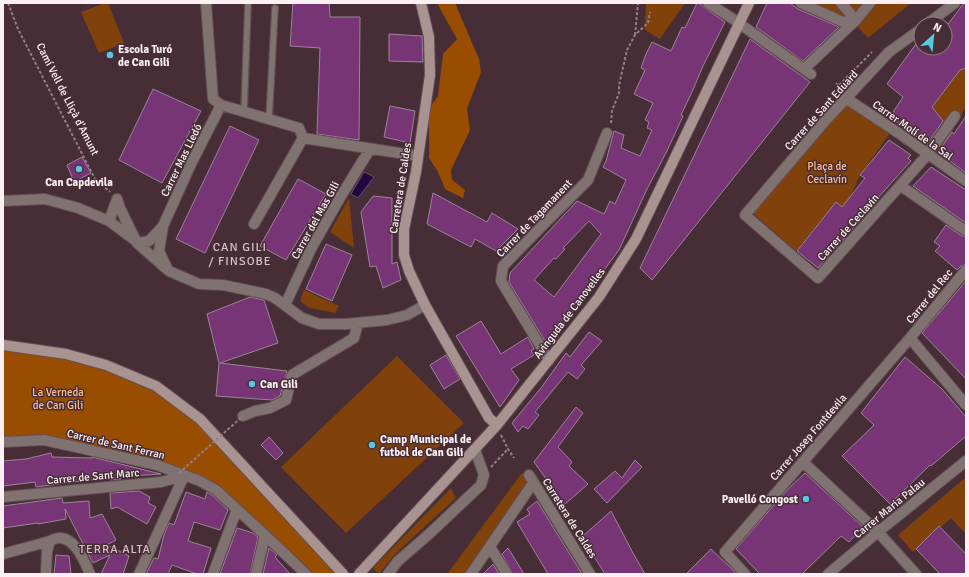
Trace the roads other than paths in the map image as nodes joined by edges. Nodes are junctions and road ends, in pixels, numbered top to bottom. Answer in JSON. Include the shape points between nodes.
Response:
{"nodes":[{"id":1,"x":206,"y":3,"type":"edge"},
{"id":2,"x":248,"y":3,"type":"edge"},
{"id":3,"x":421,"y":3,"type":"edge"},
{"id":4,"x":708,"y":3,"type":"edge"},
{"id":5,"x":749,"y":3,"type":"edge"},
{"id":6,"x":801,"y":3,"type":"edge"},
{"id":7,"x":841,"y":3,"type":"edge"},
{"id":8,"x":870,"y":3,"type":"edge"},
{"id":9,"x":955,"y":3,"type":"edge"},
{"id":10,"x":275,"y":8,"type":"dead end"},
{"id":11,"x":938,"y":16,"type":"edge"},
{"id":12,"x":856,"y":20,"type":"junction"},
{"id":13,"x":739,"y":24,"type":"junction"},
{"id":14,"x":913,"y":34,"type":"edge"},
{"id":15,"x":847,"y":99,"type":"junction"},
{"id":16,"x":217,"y":102,"type":"junction"},
{"id":17,"x":244,"y":112,"type":"junction"},
{"id":18,"x":955,"y":116,"type":"dead end"},
{"id":19,"x":269,"y":119,"type":"junction"},
{"id":20,"x":607,"y":133,"type":"road end"},
{"id":21,"x":304,"y":138,"type":"junction"},
{"id":22,"x":370,"y":150,"type":"junction"},
{"id":23,"x":928,"y":154,"type":"junction"},
{"id":24,"x":418,"y":156,"type":"junction"},
{"id":25,"x":966,"y":181,"type":"edge"},
{"id":26,"x":901,"y":186,"type":"junction"},
{"id":27,"x":3,"y":201,"type":"edge"},
{"id":28,"x":745,"y":215,"type":"joint"},
{"id":29,"x":109,"y":221,"type":"junction"},
{"id":30,"x":254,"y":224,"type":"dead end"},
{"id":31,"x":163,"y":226,"type":"junction"},
{"id":32,"x":966,"y":231,"type":"edge"},
{"id":33,"x":137,"y":243,"type":"junction"},
{"id":34,"x":966,"y":270,"type":"edge"},
{"id":35,"x":168,"y":271,"type":"junction"},
{"id":36,"x":285,"y":305,"type":"junction"},
{"id":37,"x":425,"y":305,"type":"junction"},
{"id":38,"x":358,"y":323,"type":"junction"},
{"id":39,"x":910,"y":338,"type":"junction"},
{"id":40,"x":3,"y":345,"type":"edge"},
{"id":41,"x":549,"y":360,"type":"junction"},
{"id":42,"x":966,"y":404,"type":"edge"},
{"id":43,"x":243,"y":416,"type":"road end"},
{"id":44,"x":499,"y":429,"type":"junction"},
{"id":45,"x":3,"y":442,"type":"edge"},
{"id":46,"x":475,"y":450,"type":"junction"},
{"id":47,"x":966,"y":461,"type":"edge"},
{"id":48,"x":803,"y":462,"type":"junction"},
{"id":49,"x":181,"y":474,"type":"junction"},
{"id":50,"x":529,"y":476,"type":"dead end"},
{"id":51,"x":531,"y":486,"type":"dead end"},
{"id":52,"x":3,"y":497,"type":"edge"},
{"id":53,"x":237,"y":509,"type":"junction"},
{"id":54,"x":878,"y":532,"type":"junction"},
{"id":55,"x":265,"y":535,"type":"junction"},
{"id":56,"x":50,"y":542,"type":"junction"},
{"id":57,"x":490,"y":547,"type":"junction"},
{"id":58,"x":3,"y":554,"type":"edge"},
{"id":59,"x":46,"y":574,"type":"edge"},
{"id":60,"x":90,"y":574,"type":"edge"},
{"id":61,"x":139,"y":574,"type":"edge"},
{"id":62,"x":213,"y":574,"type":"edge"},
{"id":63,"x":256,"y":574,"type":"edge"},
{"id":64,"x":306,"y":574,"type":"edge"},
{"id":65,"x":343,"y":574,"type":"edge"},
{"id":66,"x":359,"y":574,"type":"edge"},
{"id":67,"x":388,"y":574,"type":"edge"},
{"id":68,"x":471,"y":574,"type":"edge"},
{"id":69,"x":507,"y":574,"type":"edge"},
{"id":70,"x":590,"y":574,"type":"edge"},
{"id":71,"x":745,"y":574,"type":"edge"},
{"id":72,"x":828,"y":574,"type":"edge"},
{"id":73,"x":916,"y":574,"type":"edge"}],
"edges":[{"from":1,"to":16,"type":"street"},
{"from":2,"to":17,"type":"lane"},
{"from":3,"to":24,"type":"street","name":"Carretera de Caldes","via":[[429,37],[430,75]]},
{"from":4,"to":13,"type":"street"},
{"from":5,"to":13,"type":"street","name":"Avinguda de Canovelles"},
{"from":6,"to":12,"type":"street","via":[[843,22]]},
{"from":7,"to":12,"type":"street"},
{"from":8,"to":12,"type":"street"},
{"from":9,"to":11,"type":"street"},
{"from":10,"to":19,"type":"lane"},
{"from":12,"to":13,"type":"street","via":[[808,72]]},
{"from":13,"to":41,"type":"street","name":"Avinguda de Canovelles","via":[[636,239],[599,297]]},
{"from":14,"to":15,"type":"street","name":"Carrer de Sant Eduard","via":[[889,52]]},
{"from":15,"to":23,"type":"street","name":"Carrer Molí de la Sal"},
{"from":15,"to":28,"type":"street","name":"Carrer de Sant Eduard"},
{"from":16,"to":17,"type":"street"},
{"from":16,"to":31,"type":"street","name":"Carrer Mas Lledó"},
{"from":17,"to":19,"type":"street"},
{"from":18,"to":23,"type":"street","name":"Carrer de Ceclavin"},
{"from":19,"to":21,"type":"street","via":[[299,128]]},
{"from":20,"to":41,"type":"street","name":"Carrer de Tagamanent","via":[[588,180],[503,266],[500,281]]},
{"from":21,"to":22,"type":"street"},
{"from":21,"to":30,"type":"street"},
{"from":22,"to":24,"type":"street"},
{"from":22,"to":36,"type":"street","name":"Carrer del Mas Gili","via":[[312,247]]},
{"from":23,"to":25,"type":"street","name":"Carrer Molí de la Sal"},
{"from":23,"to":26,"type":"street","name":"Carrer de Ceclavin"},
{"from":24,"to":37,"type":"street","name":"Carretera de Caldes","via":[[404,229],[404,255]]},
{"from":26,"to":28,"type":"street","name":"Carrer de Ceclavin","via":[[818,278]]},
{"from":26,"to":32,"type":"street"},
{"from":27,"to":29,"type":"street","via":[[45,199],[78,208]]},
{"from":29,"to":33,"type":"street"},
{"from":29,"to":33,"type":"street","via":[[117,199]]},
{"from":31,"to":33,"type":"street","name":"Carrer Mas Lledó","via":[[149,241]]},
{"from":31,"to":35,"type":"street","name":"Carrer Mas Lledó","via":[[159,250]]},
{"from":33,"to":35,"type":"street"},
{"from":34,"to":39,"type":"street","name":"Carrer del Rec"},
{"from":35,"to":36,"type":"street","via":[[199,284],[223,285],[266,294]]},
{"from":36,"to":38,"type":"street","via":[[302,318],[319,324]]},
{"from":37,"to":38,"type":"street","via":[[407,315]]},
{"from":37,"to":44,"type":"street","name":"Carretera de Caldes","via":[[490,418]]},
{"from":38,"to":43,"type":"street","via":[[354,338],[292,375],[286,400]]},
{"from":39,"to":42,"type":"street"},
{"from":39,"to":48,"type":"street","name":"Carrer Josep Fontdevila"},
{"from":40,"to":65,"type":"street","via":[[66,354],[106,365],[156,386],[200,419]]},
{"from":41,"to":44,"type":"street","name":"Avinguda de Canovelles"},
{"from":44,"to":46,"type":"street","name":"Avinguda de Canovelles"},
{"from":45,"to":49,"type":"street","name":"Carrer de Sant Ferran","via":[[44,440],[157,464]]},
{"from":46,"to":66,"type":"street","name":"Avinguda de Canovelles"},
{"from":46,"to":67,"type":"street","via":[[484,475],[481,485],[398,561]]},
{"from":47,"to":54,"type":"street","name":"Carrer Maria Palau"},
{"from":48,"to":54,"type":"street"},
{"from":48,"to":71,"type":"street","name":"Carrer Josep Fontdevila","via":[[725,552]]},
{"from":49,"to":52,"type":"street","name":"Carrer de Sant Marc","via":[[161,482]]},
{"from":49,"to":53,"type":"street","name":"Carrer de Sant Ferran","via":[[216,490]]},
{"from":49,"to":61,"type":"street"},
{"from":50,"to":70,"type":"street","name":"Carretera de Caldes"},
{"from":51,"to":57,"type":"street"},
{"from":53,"to":55,"type":"street","name":"Carrer de Sant Ferran"},
{"from":53,"to":62,"type":"street"},
{"from":54,"to":72,"type":"street","name":"Carrer Maria Palau"},
{"from":54,"to":73,"type":"street"},
{"from":55,"to":63,"type":"street"},
{"from":55,"to":64,"type":"street","name":"Carrer de Sant Ferran"},
{"from":56,"to":58,"type":"street"},
{"from":56,"to":59,"type":"street"},
{"from":56,"to":60,"type":"street","via":[[59,538],[68,541],[77,549]]},
{"from":57,"to":68,"type":"street"},
{"from":57,"to":69,"type":"street"}]}
